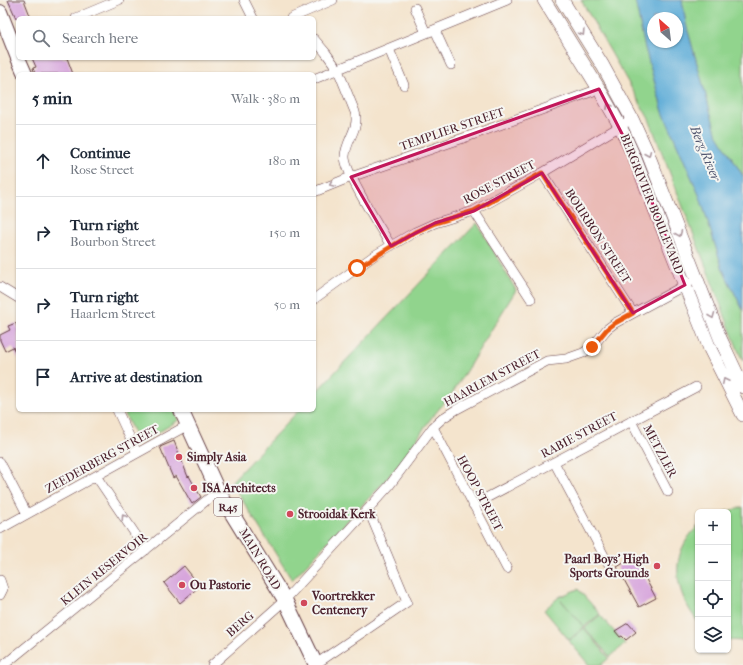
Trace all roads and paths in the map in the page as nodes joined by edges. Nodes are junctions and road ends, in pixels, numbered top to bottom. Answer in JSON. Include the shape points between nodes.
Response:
{"nodes":[{"id":1,"x":119,"y":0,"type":"edge"},
{"id":2,"x":244,"y":0,"type":"edge"},
{"id":3,"x":333,"y":0,"type":"edge"},
{"id":4,"x":506,"y":0,"type":"edge"},
{"id":5,"x":544,"y":0,"type":"edge"},
{"id":6,"x":562,"y":0,"type":"edge"},
{"id":7,"x":415,"y":8,"type":"dead end"},
{"id":8,"x":1,"y":15,"type":"edge"},
{"id":9,"x":81,"y":16,"type":"edge"},
{"id":10,"x":252,"y":16,"type":"edge"},
{"id":11,"x":296,"y":16,"type":"edge"},
{"id":12,"x":431,"y":31,"type":"junction"},
{"id":13,"x":316,"y":41,"type":"edge"},
{"id":14,"x":15,"y":43,"type":"edge"},
{"id":15,"x":389,"y":49,"type":"junction"},
{"id":16,"x":19,"y":60,"type":"edge"},
{"id":17,"x":451,"y":65,"type":"dead end"},
{"id":18,"x":338,"y":70,"type":"junction"},
{"id":19,"x":24,"y":72,"type":"edge"},
{"id":20,"x":316,"y":78,"type":"edge"},
{"id":21,"x":404,"y":85,"type":"dead end"},
{"id":22,"x":599,"y":89,"type":"junction"},
{"id":23,"x":632,"y":119,"type":"junction"},
{"id":24,"x":620,"y":126,"type":"junction"},
{"id":25,"x":542,"y":173,"type":"junction"},
{"id":26,"x":351,"y":177,"type":"junction"},
{"id":27,"x":316,"y":191,"type":"edge"},
{"id":28,"x":474,"y":211,"type":"junction"},
{"id":29,"x":391,"y":246,"type":"junction"},
{"id":30,"x":697,"y":279,"type":"junction"},
{"id":31,"x":685,"y":285,"type":"junction"},
{"id":32,"x":0,"y":287,"type":"edge"},
{"id":33,"x":16,"y":297,"type":"edge"},
{"id":34,"x":316,"y":298,"type":"edge"},
{"id":35,"x":531,"y":299,"type":"dead end"},
{"id":36,"x":633,"y":313,"type":"junction"},
{"id":37,"x":696,"y":387,"type":"dead end"},
{"id":38,"x":743,"y":387,"type":"edge"},
{"id":39,"x":118,"y":412,"type":"edge"},
{"id":40,"x":182,"y":412,"type":"edge"},
{"id":41,"x":743,"y":415,"type":"edge"},
{"id":42,"x":631,"y":421,"type":"junction"},
{"id":43,"x":188,"y":425,"type":"junction"},
{"id":44,"x":433,"y":428,"type":"junction"},
{"id":45,"x":137,"y":453,"type":"junction"},
{"id":46,"x":0,"y":462,"type":"edge"},
{"id":47,"x":554,"y":462,"type":"junction"},
{"id":48,"x":96,"y":476,"type":"junction"},
{"id":49,"x":218,"y":491,"type":"junction"},
{"id":50,"x":668,"y":492,"type":"dead end"},
{"id":51,"x":473,"y":505,"type":"junction"},
{"id":52,"x":368,"y":509,"type":"junction"},
{"id":53,"x":27,"y":514,"type":"junction"},
{"id":54,"x":0,"y":529,"type":"edge"},
{"id":55,"x":146,"y":550,"type":"junction"},
{"id":56,"x":608,"y":563,"type":"dead end"},
{"id":57,"x":507,"y":569,"type":"dead end"},
{"id":58,"x":0,"y":580,"type":"edge"},
{"id":59,"x":0,"y":595,"type":"edge"},
{"id":60,"x":285,"y":600,"type":"junction"},
{"id":61,"x":4,"y":665,"type":"edge"},
{"id":62,"x":212,"y":665,"type":"edge"},
{"id":63,"x":316,"y":665,"type":"edge"}],
"edges":[{"from":1,"to":9,"type":"street"},
{"from":2,"to":10,"type":"street"},
{"from":3,"to":11,"type":"street"},
{"from":4,"to":12,"type":"street"},
{"from":5,"to":22,"type":"street","name":"BERGRIVIER BOULEVARD"},
{"from":6,"to":23,"type":"street","name":"BERGRIVIER BOULEVARD","one_way":true},
{"from":7,"to":12,"type":"street"},
{"from":8,"to":14,"type":"main road"},
{"from":12,"to":15,"type":"street"},
{"from":12,"to":17,"type":"street"},
{"from":13,"to":18,"type":"street"},
{"from":15,"to":18,"type":"street"},
{"from":15,"to":21,"type":"street"},
{"from":16,"to":19,"type":"main road"},
{"from":18,"to":20,"type":"street"},
{"from":18,"to":26,"type":"street","via":[[357,119],[346,148],[345,158]]},
{"from":24,"to":22,"type":"street","name":"BERGRIVIER BOULEVARD","one_way":true},
{"from":22,"to":26,"type":"street","name":"TEMPLIER STREET"},
{"from":23,"to":24,"type":"street","name":"ROSE STREET"},
{"from":23,"to":30,"type":"street","name":"BERGRIVIER BOULEVARD","one_way":true},
{"from":24,"to":25,"type":"street","name":"ROSE STREET"},
{"from":24,"to":31,"type":"street","name":"BERGRIVIER BOULEVARD"},
{"from":25,"to":28,"type":"street","name":"ROSE STREET"},
{"from":25,"to":36,"type":"street","name":"BOURBON STREET"},
{"from":26,"to":27,"type":"street","name":"TEMPLIER STREET","one_way":true},
{"from":26,"to":29,"type":"street"},
{"from":28,"to":29,"type":"street","name":"ROSE STREET","via":[[435,223]]},
{"from":28,"to":35,"type":"street"},
{"from":29,"to":34,"type":"street","name":"ROSE STREET"},
{"from":30,"to":31,"type":"street","name":"HAARLEM STREET"},
{"from":30,"to":38,"type":"street","name":"BERGRIVIER BOULEVARD","one_way":true},
{"from":31,"to":36,"type":"street","name":"HAARLEM STREET"},
{"from":41,"to":31,"type":"street","name":"BERGRIVIER BOULEVARD","one_way":true,"via":[[710,349]]},
{"from":32,"to":33,"type":"street"},
{"from":36,"to":44,"type":"street","name":"HAARLEM STREET","via":[[607,329],[592,347],[583,353],[566,359],[547,361],[457,409]]},
{"from":37,"to":42,"type":"street","name":"RABIE STREET"},
{"from":39,"to":45,"type":"street"},
{"from":40,"to":43,"type":"main road","name":"MAIN ROAD","number":"R45"},
{"from":42,"to":47,"type":"street","name":"RABIE STREET"},
{"from":42,"to":50,"type":"street","name":"METZLER"},
{"from":43,"to":45,"type":"street","name":"ZEEDERBERG STREET"},
{"from":43,"to":49,"type":"main road","name":"MAIN ROAD","number":"R45"},
{"from":44,"to":51,"type":"street","name":"HOOP STREET"},
{"from":44,"to":52,"type":"street","name":"HAARLEM STREET"},
{"from":45,"to":48,"type":"street","name":"ZEEDERBERG STREET"},
{"from":46,"to":53,"type":"street"},
{"from":47,"to":51,"type":"street","name":"RABIE STREET"},
{"from":47,"to":56,"type":"street"},
{"from":48,"to":53,"type":"street","name":"ZEEDERBERG STREET"},
{"from":55,"to":48,"type":"street","one_way":true},
{"from":49,"to":55,"type":"street","name":"KLEIN RESERVOIR"},
{"from":49,"to":60,"type":"main road","name":"MAIN ROAD","number":"R45"},
{"from":51,"to":57,"type":"street","name":"HOOP STREET"},
{"from":52,"to":60,"type":"street","name":"HAARLEM STREET"},
{"from":52,"to":63,"type":"street","via":[[407,602]]},
{"from":53,"to":54,"type":"street","name":"ZEEDERBERG STREET"},
{"from":55,"to":61,"type":"street","name":"KLEIN RESERVOIR"},
{"from":58,"to":59,"type":"street"},
{"from":60,"to":62,"type":"street","name":"BERG"},
{"from":60,"to":63,"type":"main road","name":"MAIN ROAD","number":"R45"}]}
